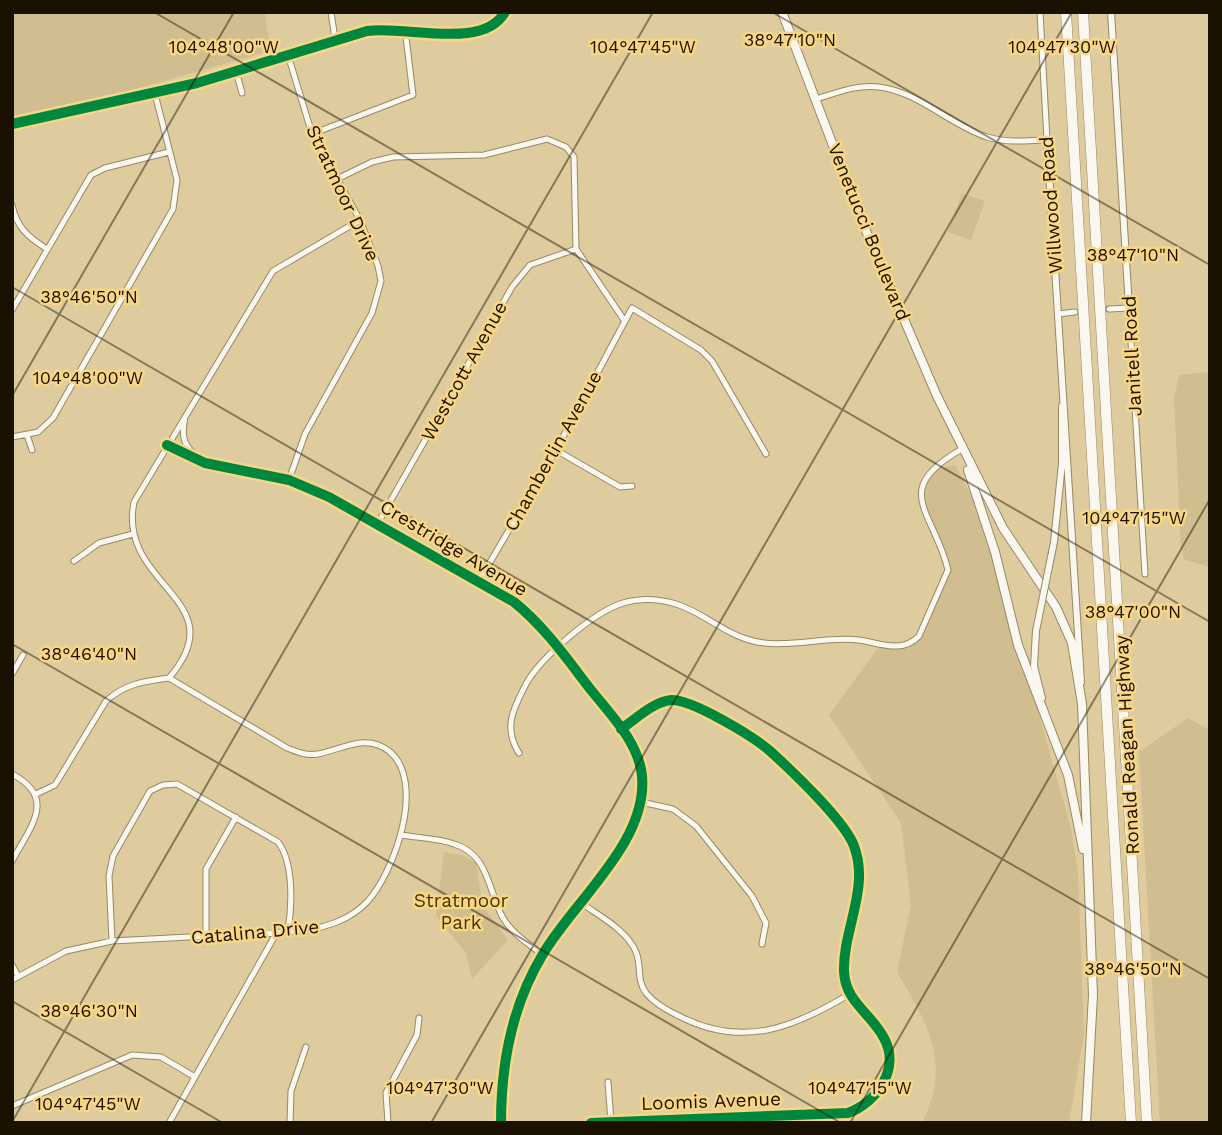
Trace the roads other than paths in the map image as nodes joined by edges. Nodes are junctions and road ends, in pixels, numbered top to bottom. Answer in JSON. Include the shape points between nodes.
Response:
{"nodes":[{"id":1,"x":331,"y":12,"type":"edge"},
{"id":2,"x":505,"y":12,"type":"edge"},
{"id":3,"x":782,"y":12,"type":"edge"},
{"id":4,"x":1040,"y":12,"type":"edge"},
{"id":5,"x":1066,"y":12,"type":"edge"},
{"id":6,"x":1083,"y":12,"type":"edge"},
{"id":7,"x":1111,"y":12,"type":"edge"},
{"id":8,"x":405,"y":29,"type":"junction"},
{"id":9,"x":335,"y":39,"type":"junction"},
{"id":10,"x":288,"y":55,"type":"junction"},
{"id":11,"x":236,"y":71,"type":"junction"},
{"id":12,"x":242,"y":93,"type":"dead end"},
{"id":13,"x":155,"y":94,"type":"junction"},
{"id":14,"x":816,"y":99,"type":"junction"},
{"id":15,"x":12,"y":124,"type":"edge"},
{"id":16,"x":312,"y":134,"type":"junction"},
{"id":17,"x":1047,"y":140,"type":"junction"},
{"id":18,"x":169,"y":152,"type":"junction"},
{"id":19,"x":337,"y":179,"type":"junction"},
{"id":20,"x":12,"y":205,"type":"edge"},
{"id":21,"x":360,"y":220,"type":"junction"},
{"id":22,"x":47,"y":249,"type":"junction"},
{"id":23,"x":576,"y":249,"type":"junction"},
{"id":24,"x":1129,"y":308,"type":"junction"},
{"id":25,"x":1109,"y":309,"type":"dead end"},
{"id":26,"x":12,"y":310,"type":"edge"},
{"id":27,"x":1075,"y":312,"type":"dead end"},
{"id":28,"x":1058,"y":314,"type":"junction"},
{"id":29,"x":624,"y":320,"type":"junction"},
{"id":30,"x":1063,"y":397,"type":"junction"},
{"id":31,"x":186,"y":412,"type":"junction"},
{"id":32,"x":27,"y":436,"type":"junction"},
{"id":33,"x":12,"y":437,"type":"edge"},
{"id":34,"x":167,"y":445,"type":"junction"},
{"id":35,"x":962,"y":449,"type":"junction"},
{"id":36,"x":32,"y":450,"type":"dead end"},
{"id":37,"x":556,"y":450,"type":"junction"},
{"id":38,"x":766,"y":454,"type":"dead end"},
{"id":39,"x":205,"y":463,"type":"junction"},
{"id":40,"x":289,"y":481,"type":"junction"},
{"id":41,"x":632,"y":486,"type":"dead end"},
{"id":42,"x":378,"y":523,"type":"junction"},
{"id":43,"x":132,"y":534,"type":"junction"},
{"id":44,"x":74,"y":561,"type":"dead end"},
{"id":45,"x":1145,"y":574,"type":"dead end"},
{"id":46,"x":479,"y":580,"type":"junction"},
{"id":47,"x":558,"y":647,"type":"junction"},
{"id":48,"x":23,"y":655,"type":"dead end"},
{"id":49,"x":12,"y":674,"type":"edge"},
{"id":50,"x":169,"y":678,"type":"junction"},
{"id":51,"x":1082,"y":704,"type":"junction"},
{"id":52,"x":1050,"y":726,"type":"junction"},
{"id":53,"x":621,"y":729,"type":"junction"},
{"id":54,"x":519,"y":753,"type":"dead end"},
{"id":55,"x":12,"y":774,"type":"edge"},
{"id":56,"x":36,"y":794,"type":"junction"},
{"id":57,"x":641,"y":802,"type":"junction"},
{"id":58,"x":236,"y":817,"type":"junction"},
{"id":59,"x":401,"y":835,"type":"junction"},
{"id":60,"x":12,"y":862,"type":"edge"},
{"id":61,"x":1086,"y":865,"type":"junction"},
{"id":62,"x":580,"y":902,"type":"junction"},
{"id":63,"x":288,"y":931,"type":"junction"},
{"id":64,"x":277,"y":932,"type":"junction"},
{"id":65,"x":206,"y":938,"type":"junction"},
{"id":66,"x":112,"y":942,"type":"junction"},
{"id":67,"x":762,"y":944,"type":"dead end"},
{"id":68,"x":542,"y":954,"type":"junction"},
{"id":69,"x":12,"y":965,"type":"edge"},
{"id":70,"x":15,"y":978,"type":"edge"},
{"id":71,"x":848,"y":995,"type":"junction"},
{"id":72,"x":419,"y":1018,"type":"dead end"},
{"id":73,"x":306,"y":1047,"type":"dead end"},
{"id":74,"x":195,"y":1077,"type":"junction"},
{"id":75,"x":608,"y":1082,"type":"dead end"},
{"id":76,"x":12,"y":1096,"type":"edge"},
{"id":77,"x":15,"y":1105,"type":"edge"},
{"id":78,"x":611,"y":1122,"type":"edge"},
{"id":79,"x":169,"y":1123,"type":"edge"},
{"id":80,"x":290,"y":1123,"type":"edge"},
{"id":81,"x":388,"y":1123,"type":"edge"},
{"id":82,"x":501,"y":1123,"type":"edge"},
{"id":83,"x":591,"y":1123,"type":"edge"},
{"id":84,"x":1086,"y":1123,"type":"edge"},
{"id":85,"x":1130,"y":1123,"type":"edge"},
{"id":86,"x":1147,"y":1123,"type":"edge"}],
"edges":[{"from":1,"to":9,"type":"street"},
{"from":2,"to":8,"type":"main road","via":[[494,26],[477,34]]},
{"from":3,"to":14,"type":"main road","name":"Venetucci Boulevard"},
{"from":4,"to":17,"type":"street","name":"Willwood Road"},
{"from":5,"to":85,"type":"highway","name":"Ronald Reagan Highway"},
{"from":6,"to":86,"type":"highway","name":"Ronald Reagan Highway"},
{"from":7,"to":24,"type":"street","name":"Janitell Road"},
{"from":8,"to":9,"type":"main road","via":[[367,30]]},
{"from":8,"to":16,"type":"street","via":[[413,94]]},
{"from":9,"to":10,"type":"main road"},
{"from":10,"to":11,"type":"main road"},
{"from":10,"to":16,"type":"street","name":"Stratmoor Drive"},
{"from":11,"to":12,"type":"street"},
{"from":11,"to":13,"type":"main road"},
{"from":13,"to":15,"type":"main road"},
{"from":13,"to":18,"type":"street"},
{"from":14,"to":17,"type":"street","via":[[851,88],[880,87],[912,98],[985,136]]},
{"from":14,"to":35,"type":"main road","name":"Venetucci Boulevard","via":[[895,300]]},
{"from":16,"to":19,"type":"street","name":"Stratmoor Drive"},
{"from":17,"to":28,"type":"street","name":"Willwood Road"},
{"from":18,"to":22,"type":"street","via":[[91,175]]},
{"from":18,"to":32,"type":"street","via":[[177,180],[173,209],[53,418]]},
{"from":19,"to":21,"type":"street","name":"Stratmoor Drive"},
{"from":19,"to":23,"type":"street","via":[[393,157],[484,155],[547,139],[557,141],[574,157]]},
{"from":20,"to":22,"type":"street","via":[[24,233]]},
{"from":21,"to":31,"type":"street","via":[[273,271]]},
{"from":21,"to":40,"type":"street","name":"Stratmoor Drive","via":[[378,265],[379,297],[305,434]]},
{"from":22,"to":26,"type":"street"},
{"from":23,"to":29,"type":"street"},
{"from":23,"to":42,"type":"street","name":"Westcott Avenue","via":[[530,265],[512,287]]},
{"from":24,"to":25,"type":"street"},
{"from":24,"to":45,"type":"street","name":"Janitell Road"},
{"from":27,"to":28,"type":"street"},
{"from":28,"to":30,"type":"street","name":"Willwood Road"},
{"from":29,"to":37,"type":"street","name":"Chamberlin Avenue"},
{"from":29,"to":38,"type":"street","name":"Chamberlin Avenue","via":[[632,308],[701,350]]},
{"from":30,"to":51,"type":"street","name":"Willwood Road"},
{"from":30,"to":52,"type":"street","name":"Willwood Road","bridge":true,"via":[[1054,542],[1036,631],[1034,666]]},
{"from":31,"to":34,"type":"street"},
{"from":31,"to":39,"type":"street","via":[[185,445]]},
{"from":32,"to":33,"type":"street"},
{"from":32,"to":36,"type":"street"},
{"from":34,"to":39,"type":"street","name":"Crestridge Avenue"},
{"from":34,"to":43,"type":"street","via":[[134,502]]},
{"from":35,"to":47,"type":"street","via":[[929,471],[923,481],[922,502],[948,569],[912,643],[902,647],[856,640],[756,642],[735,636],[679,605],[641,600],[607,611]]},
{"from":35,"to":51,"type":"main road","name":"Venetucci Boulevard","via":[[1003,528],[1066,625]]},
{"from":35,"to":52,"type":"main road","name":"Venetucci Boulevard","via":[[1018,645]]},
{"from":37,"to":41,"type":"street","via":[[620,487]]},
{"from":37,"to":46,"type":"street","name":"Chamberlin Avenue"},
{"from":39,"to":40,"type":"street","name":"Crestridge Avenue"},
{"from":40,"to":42,"type":"street","name":"Crestridge Avenue"},
{"from":42,"to":46,"type":"street","name":"Crestridge Avenue"},
{"from":43,"to":44,"type":"street","via":[[99,543]]},
{"from":43,"to":50,"type":"street","via":[[147,566],[192,626],[191,645]]},
{"from":46,"to":47,"type":"street","name":"Crestridge Avenue","via":[[532,616]]},
{"from":47,"to":53,"type":"street","name":"Crestridge Avenue"},
{"from":47,"to":54,"type":"street","via":[[529,680],[515,706],[509,725]]},
{"from":48,"to":49,"type":"street"},
{"from":50,"to":56,"type":"street","via":[[136,682],[118,690],[106,701],[55,785]]},
{"from":50,"to":59,"type":"street","name":"Catalina Drive","via":[[303,754],[369,742],[388,750],[400,763],[407,783]]},
{"from":51,"to":61,"type":"main road","name":"Venetucci Boulevard"},
{"from":52,"to":61,"type":"main road","name":"Venetucci Boulevard","via":[[1068,775]]},
{"from":53,"to":57,"type":"street","name":"Crestridge Avenue","via":[[640,765]]},
{"from":53,"to":71,"type":"street","via":[[655,705],[673,700],[696,707],[768,749],[844,827],[855,846],[860,874],[844,971]]},
{"from":55,"to":56,"type":"street","via":[[28,782]]},
{"from":56,"to":60,"type":"street","via":[[38,812]]},
{"from":57,"to":62,"type":"street","name":"Crestridge Avenue","via":[[632,830]]},
{"from":57,"to":67,"type":"street","via":[[673,809],[696,826],[752,896],[766,923]]},
{"from":58,"to":63,"type":"street","via":[[278,842],[285,852],[291,910]]},
{"from":58,"to":65,"type":"street","via":[[203,881]]},
{"from":58,"to":66,"type":"street","via":[[177,784],[150,791],[113,856],[109,876]]},
{"from":59,"to":63,"type":"street","name":"Catalina Drive","via":[[388,871],[366,904],[334,925]]},
{"from":59,"to":68,"type":"street","via":[[455,844],[468,851],[485,869],[502,915],[515,934]]},
{"from":61,"to":84,"type":"main road","name":"Venetucci Boulevard","via":[[1093,995]]},
{"from":62,"to":68,"type":"street","name":"Crestridge Avenue"},
{"from":62,"to":71,"type":"street","via":[[631,942],[639,963],[638,979],[652,1000],[703,1028],[731,1033],[775,1027],[808,1019]]},
{"from":63,"to":64,"type":"street","name":"Catalina Drive"},
{"from":64,"to":65,"type":"street","name":"Catalina Drive"},
{"from":64,"to":74,"type":"street"},
{"from":65,"to":66,"type":"street","name":"Catalina Drive"},
{"from":66,"to":70,"type":"street","name":"Catalina Drive","via":[[66,951]]},
{"from":68,"to":82,"type":"street","name":"Crestridge Avenue","via":[[517,1011],[507,1049]]},
{"from":69,"to":70,"type":"street"},
{"from":71,"to":78,"type":"street","name":"Loomis Avenue","via":[[884,1036],[889,1049],[885,1081],[862,1108],[848,1113]]},
{"from":72,"to":81,"type":"street","via":[[417,1035],[386,1093]]},
{"from":73,"to":80,"type":"street","via":[[290,1091]]},
{"from":74,"to":77,"type":"street","via":[[161,1057],[132,1055]]},
{"from":74,"to":79,"type":"street"},
{"from":75,"to":78,"type":"street"},
{"from":76,"to":77,"type":"street"},
{"from":78,"to":83,"type":"street","name":"Loomis Avenue"}]}
